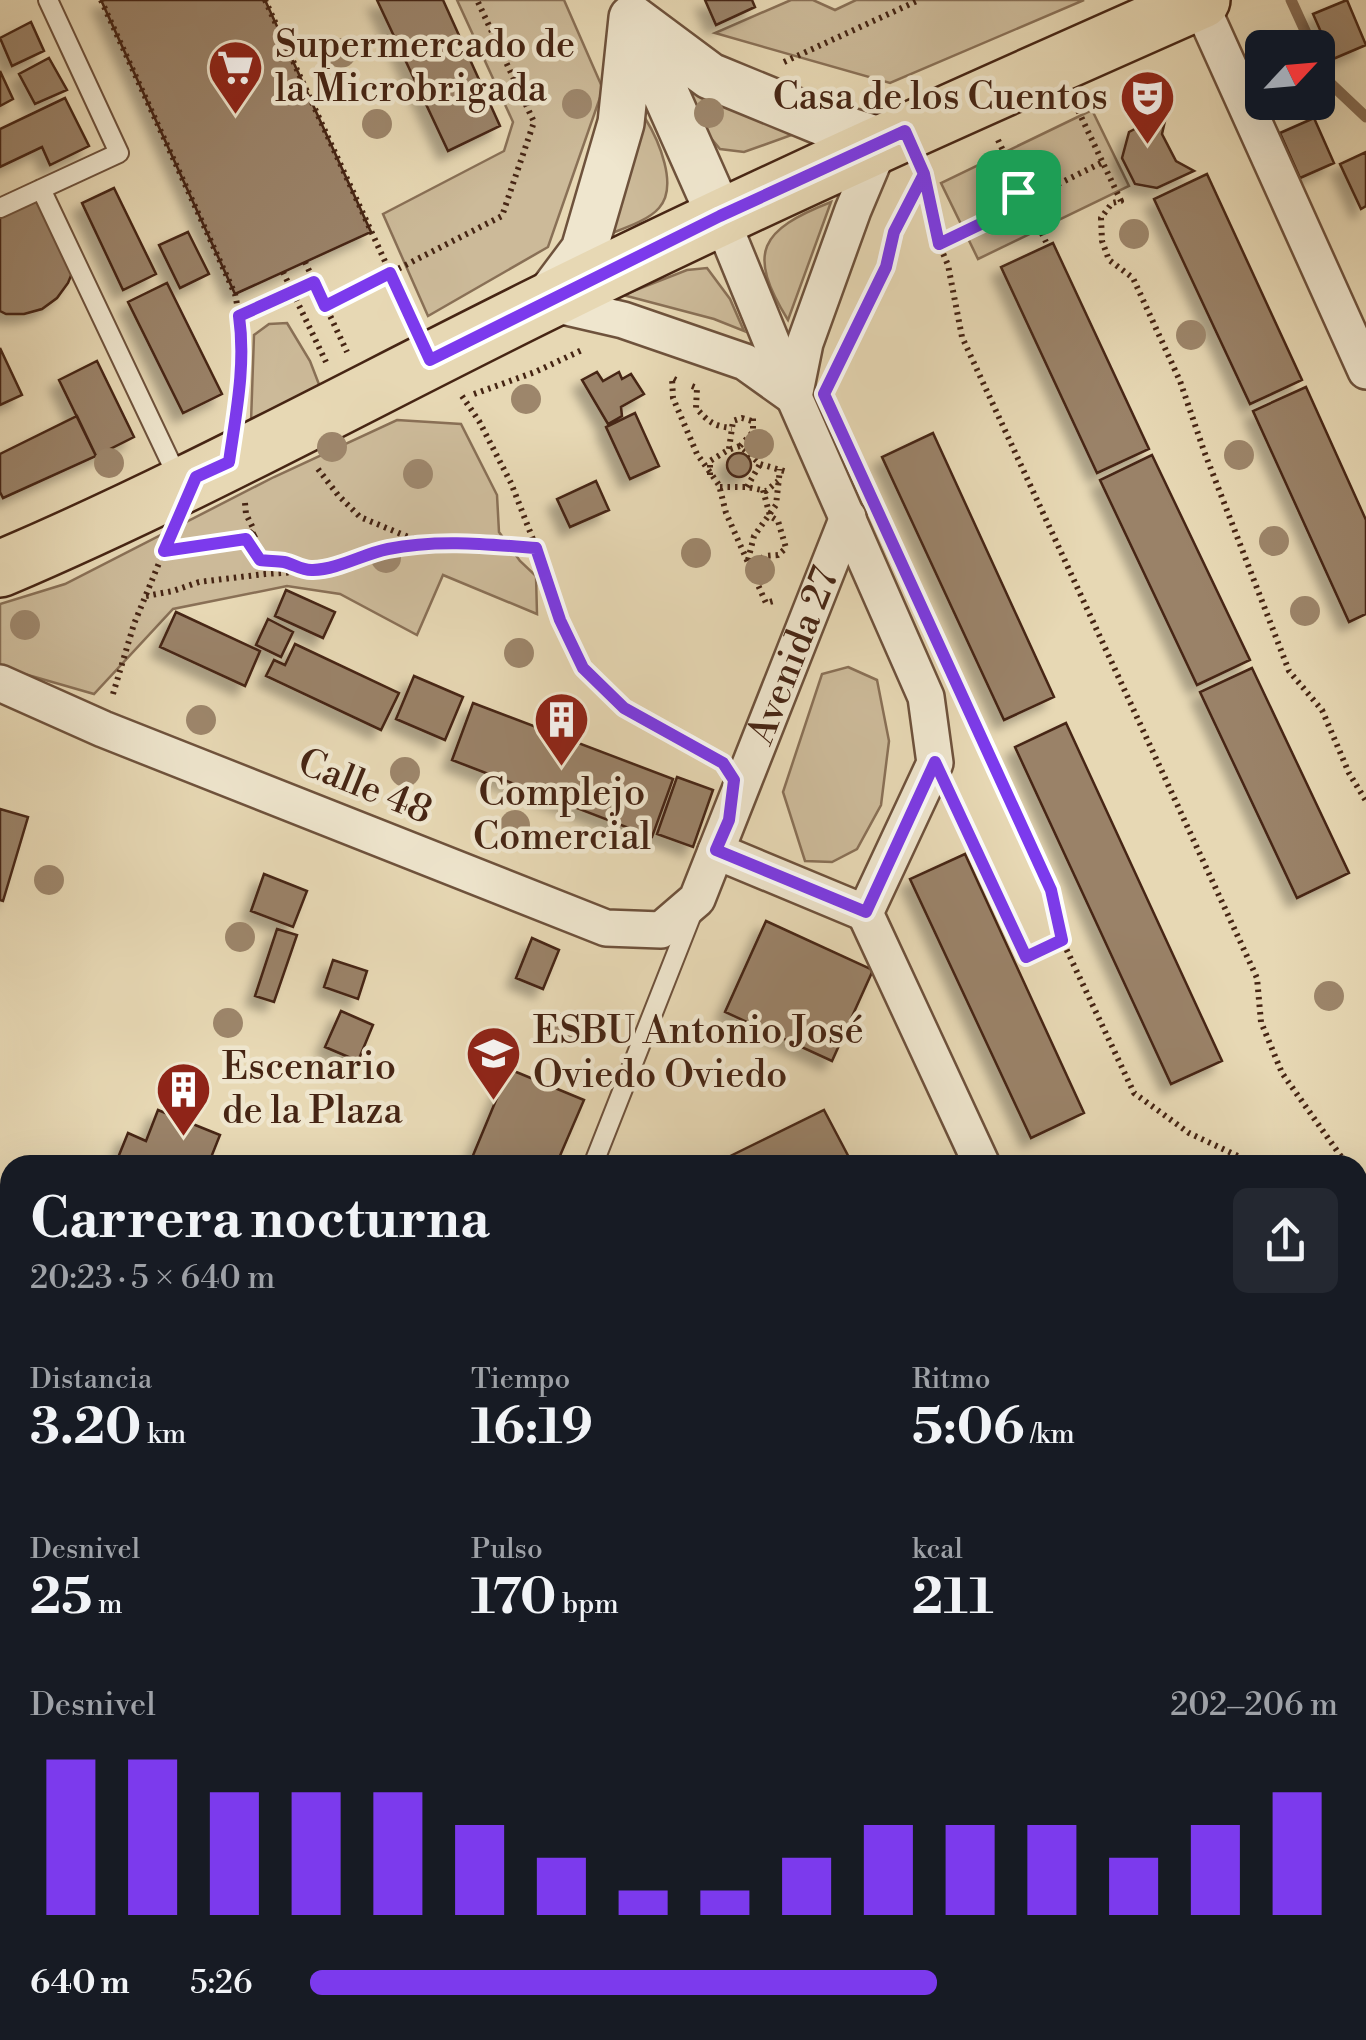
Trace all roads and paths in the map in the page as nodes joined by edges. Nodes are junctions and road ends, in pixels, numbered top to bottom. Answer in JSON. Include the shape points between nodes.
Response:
{"nodes":[{"id":1,"x":48,"y":0,"type":"edge"},
{"id":2,"x":100,"y":0,"type":"edge"},
{"id":3,"x":265,"y":0,"type":"edge"},
{"id":4,"x":477,"y":0,"type":"edge"},
{"id":5,"x":920,"y":0,"type":"edge"},
{"id":6,"x":1200,"y":1,"type":"edge"},
{"id":7,"x":628,"y":9,"type":"edge"},
{"id":8,"x":782,"y":62,"type":"dead end"},
{"id":9,"x":1055,"y":64,"type":"junction"},
{"id":10,"x":904,"y":149,"type":"junction"},
{"id":11,"x":1103,"y":162,"type":"junction"},
{"id":12,"x":41,"y":189,"type":"junction"},
{"id":13,"x":1038,"y":194,"type":"junction"},
{"id":14,"x":1016,"y":207,"type":"junction"},
{"id":15,"x":0,"y":208,"type":"edge"},
{"id":16,"x":1032,"y":213,"type":"junction"},
{"id":17,"x":720,"y":216,"type":"junction"},
{"id":18,"x":1046,"y":242,"type":"dead end"},
{"id":19,"x":939,"y":244,"type":"junction"},
{"id":20,"x":304,"y":262,"type":"dead end"},
{"id":21,"x":283,"y":272,"type":"dead end"},
{"id":22,"x":390,"y":273,"type":"junction"},
{"id":23,"x":314,"y":282,"type":"junction"},
{"id":24,"x":292,"y":292,"type":"junction"},
{"id":25,"x":545,"y":302,"type":"junction"},
{"id":26,"x":325,"y":306,"type":"junction"},
{"id":27,"x":239,"y":316,"type":"junction"},
{"id":28,"x":593,"y":347,"type":"dead end"},
{"id":29,"x":844,"y":349,"type":"dead end"},
{"id":30,"x":445,"y":371,"type":"junction"},
{"id":31,"x":1366,"y":372,"type":"edge"},
{"id":32,"x":794,"y":397,"type":"junction"},
{"id":33,"x":356,"y":399,"type":"junction"},
{"id":34,"x":752,"y":421,"type":"junction"},
{"id":35,"x":768,"y":425,"type":"dead end"},
{"id":36,"x":732,"y":428,"type":"junction"},
{"id":37,"x":740,"y":446,"type":"junction"},
{"id":38,"x":728,"y":450,"type":"junction"},
{"id":39,"x":789,"y":458,"type":"dead end"},
{"id":40,"x":231,"y":461,"type":"junction"},
{"id":41,"x":760,"y":464,"type":"junction"},
{"id":42,"x":780,"y":469,"type":"junction"},
{"id":43,"x":710,"y":474,"type":"junction"},
{"id":44,"x":779,"y":480,"type":"junction"},
{"id":45,"x":719,"y":485,"type":"junction"},
{"id":46,"x":747,"y":488,"type":"junction"},
{"id":47,"x":763,"y":490,"type":"junction"},
{"id":48,"x":770,"y":516,"type":"junction"},
{"id":49,"x":848,"y":517,"type":"junction"},
{"id":50,"x":261,"y":532,"type":"dead end"},
{"id":51,"x":246,"y":539,"type":"junction"},
{"id":52,"x":424,"y":543,"type":"junction"},
{"id":53,"x":536,"y":548,"type":"junction"},
{"id":54,"x":164,"y":551,"type":"junction"},
{"id":55,"x":748,"y":566,"type":"junction"},
{"id":56,"x":0,"y":569,"type":"edge"},
{"id":57,"x":312,"y":571,"type":"junction"},
{"id":58,"x":146,"y":596,"type":"junction"},
{"id":59,"x":788,"y":596,"type":"dead end"},
{"id":60,"x":0,"y":683,"type":"edge"},
{"id":61,"x":966,"y":702,"type":"dead end"},
{"id":62,"x":103,"y":728,"type":"junction"},
{"id":63,"x":935,"y":762,"type":"junction"},
{"id":64,"x":1366,"y":801,"type":"edge"},
{"id":65,"x":722,"y":835,"type":"junction"},
{"id":66,"x":698,"y":899,"type":"junction"},
{"id":67,"x":866,"y":912,"type":"junction"},
{"id":68,"x":1062,"y":940,"type":"junction"},
{"id":69,"x":597,"y":1155,"type":"edge"},
{"id":70,"x":977,"y":1155,"type":"edge"},
{"id":71,"x":1235,"y":1155,"type":"edge"},
{"id":72,"x":1340,"y":1155,"type":"edge"}],
"edges":[{"from":1,"to":12,"type":"lane","via":[[119,153]]},
{"from":2,"to":27,"type":"path","via":[[235,294]]},
{"from":3,"to":22,"type":"path"},
{"from":4,"to":22,"type":"path","via":[[534,122],[502,216]]},
{"from":5,"to":8,"type":"path"},
{"from":6,"to":9,"type":"main road"},
{"from":6,"to":31,"type":"street"},
{"from":7,"to":10,"type":"street","via":[[710,76]]},
{"from":7,"to":17,"type":"street","name":"Avenida 27"},
{"from":7,"to":25,"type":"street","via":[[620,122],[584,250]]},
{"from":9,"to":10,"type":"main road"},
{"from":9,"to":11,"type":"path"},
{"from":10,"to":17,"type":"main road"},
{"from":10,"to":19,"type":"path"},
{"from":10,"to":29,"type":"path","via":[[886,267]]},
{"from":10,"to":32,"type":"street","via":[[854,210],[804,343]]},
{"from":11,"to":13,"type":"path"},
{"from":11,"to":64,"type":"path","via":[[1121,201],[1101,218],[1109,260],[1133,278],[1180,381],[1289,670],[1322,710]]},
{"from":12,"to":15,"type":"lane"},
{"from":12,"to":40,"type":"lane"},
{"from":13,"to":14,"type":"path","via":[[1021,189]]},
{"from":13,"to":16,"type":"path"},
{"from":14,"to":16,"type":"path"},
{"from":14,"to":19,"type":"path"},
{"from":16,"to":18,"type":"path"},
{"from":17,"to":25,"type":"main road"},
{"from":17,"to":32,"type":"street","name":"Avenida 27"},
{"from":19,"to":72,"type":"path","via":[[962,337],[1257,978],[1261,1022],[1282,1073]]},
{"from":20,"to":23,"type":"path"},
{"from":21,"to":24,"type":"path"},
{"from":22,"to":26,"type":"path"},
{"from":22,"to":30,"type":"path"},
{"from":23,"to":24,"type":"path"},
{"from":23,"to":26,"type":"path"},
{"from":24,"to":27,"type":"path"},
{"from":24,"to":33,"type":"path"},
{"from":25,"to":30,"type":"main road"},
{"from":25,"to":32,"type":"street","via":[[623,320],[745,362]]},
{"from":26,"to":33,"type":"path"},
{"from":27,"to":40,"type":"path","via":[[241,381]]},
{"from":28,"to":30,"type":"path","via":[[535,372]]},
{"from":30,"to":33,"type":"main road"},
{"from":30,"to":53,"type":"path","via":[[511,483]]},
{"from":32,"to":49,"type":"street","name":"Avenida 27"},
{"from":33,"to":40,"type":"main road"},
{"from":34,"to":35,"type":"path","via":[[756,411]]},
{"from":34,"to":36,"type":"path","via":[[733,421]]},
{"from":34,"to":37,"type":"path","via":[[753,432]]},
{"from":36,"to":38,"type":"path"},
{"from":36,"to":43,"type":"path","via":[[716,426],[696,408],[696,388],[672,378],[674,398]]},
{"from":37,"to":38,"type":"path"},
{"from":37,"to":41,"type":"path"},
{"from":38,"to":43,"type":"path","via":[[710,461]]},
{"from":39,"to":42,"type":"path","via":[[796,476]]},
{"from":40,"to":51,"type":"path","via":[[254,530]]},
{"from":40,"to":52,"type":"path","via":[[315,465],[360,517]]},
{"from":40,"to":54,"type":"path"},
{"from":40,"to":56,"type":"main road"},
{"from":41,"to":42,"type":"path"},
{"from":41,"to":46,"type":"path"},
{"from":42,"to":44,"type":"path"},
{"from":43,"to":45,"type":"path"},
{"from":44,"to":47,"type":"path"},
{"from":44,"to":48,"type":"path"},
{"from":45,"to":46,"type":"path"},
{"from":45,"to":55,"type":"path"},
{"from":46,"to":47,"type":"path"},
{"from":47,"to":48,"type":"path"},
{"from":48,"to":55,"type":"path","via":[[754,536]]},
{"from":48,"to":55,"type":"path","via":[[786,548]]},
{"from":49,"to":63,"type":"street","name":"Avenida 27","via":[[926,698]]},
{"from":49,"to":65,"type":"street","name":"Avenida 27"},
{"from":50,"to":51,"type":"path"},
{"from":51,"to":54,"type":"path"},
{"from":51,"to":57,"type":"path","via":[[260,560]]},
{"from":52,"to":53,"type":"path"},
{"from":52,"to":57,"type":"path"},
{"from":53,"to":65,"type":"path","via":[[583,668],[624,708],[723,763],[734,780]]},
{"from":54,"to":58,"type":"path"},
{"from":55,"to":59,"type":"path","via":[[766,603]]},
{"from":57,"to":58,"type":"path","via":[[199,582]]},
{"from":58,"to":62,"type":"path"},
{"from":60,"to":62,"type":"street","name":"Calle 48"},
{"from":61,"to":68,"type":"path","via":[[1051,890]]},
{"from":62,"to":66,"type":"street","name":"Calle 48","via":[[606,928],[661,930]]},
{"from":63,"to":67,"type":"street"},
{"from":63,"to":68,"type":"path","via":[[1026,957]]},
{"from":65,"to":66,"type":"street","name":"Avenida 27"},
{"from":65,"to":67,"type":"street"},
{"from":66,"to":69,"type":"lane","name":"Avenida 27"},
{"from":67,"to":70,"type":"street"},
{"from":68,"to":71,"type":"path","via":[[1134,1093],[1188,1133]]}]}
